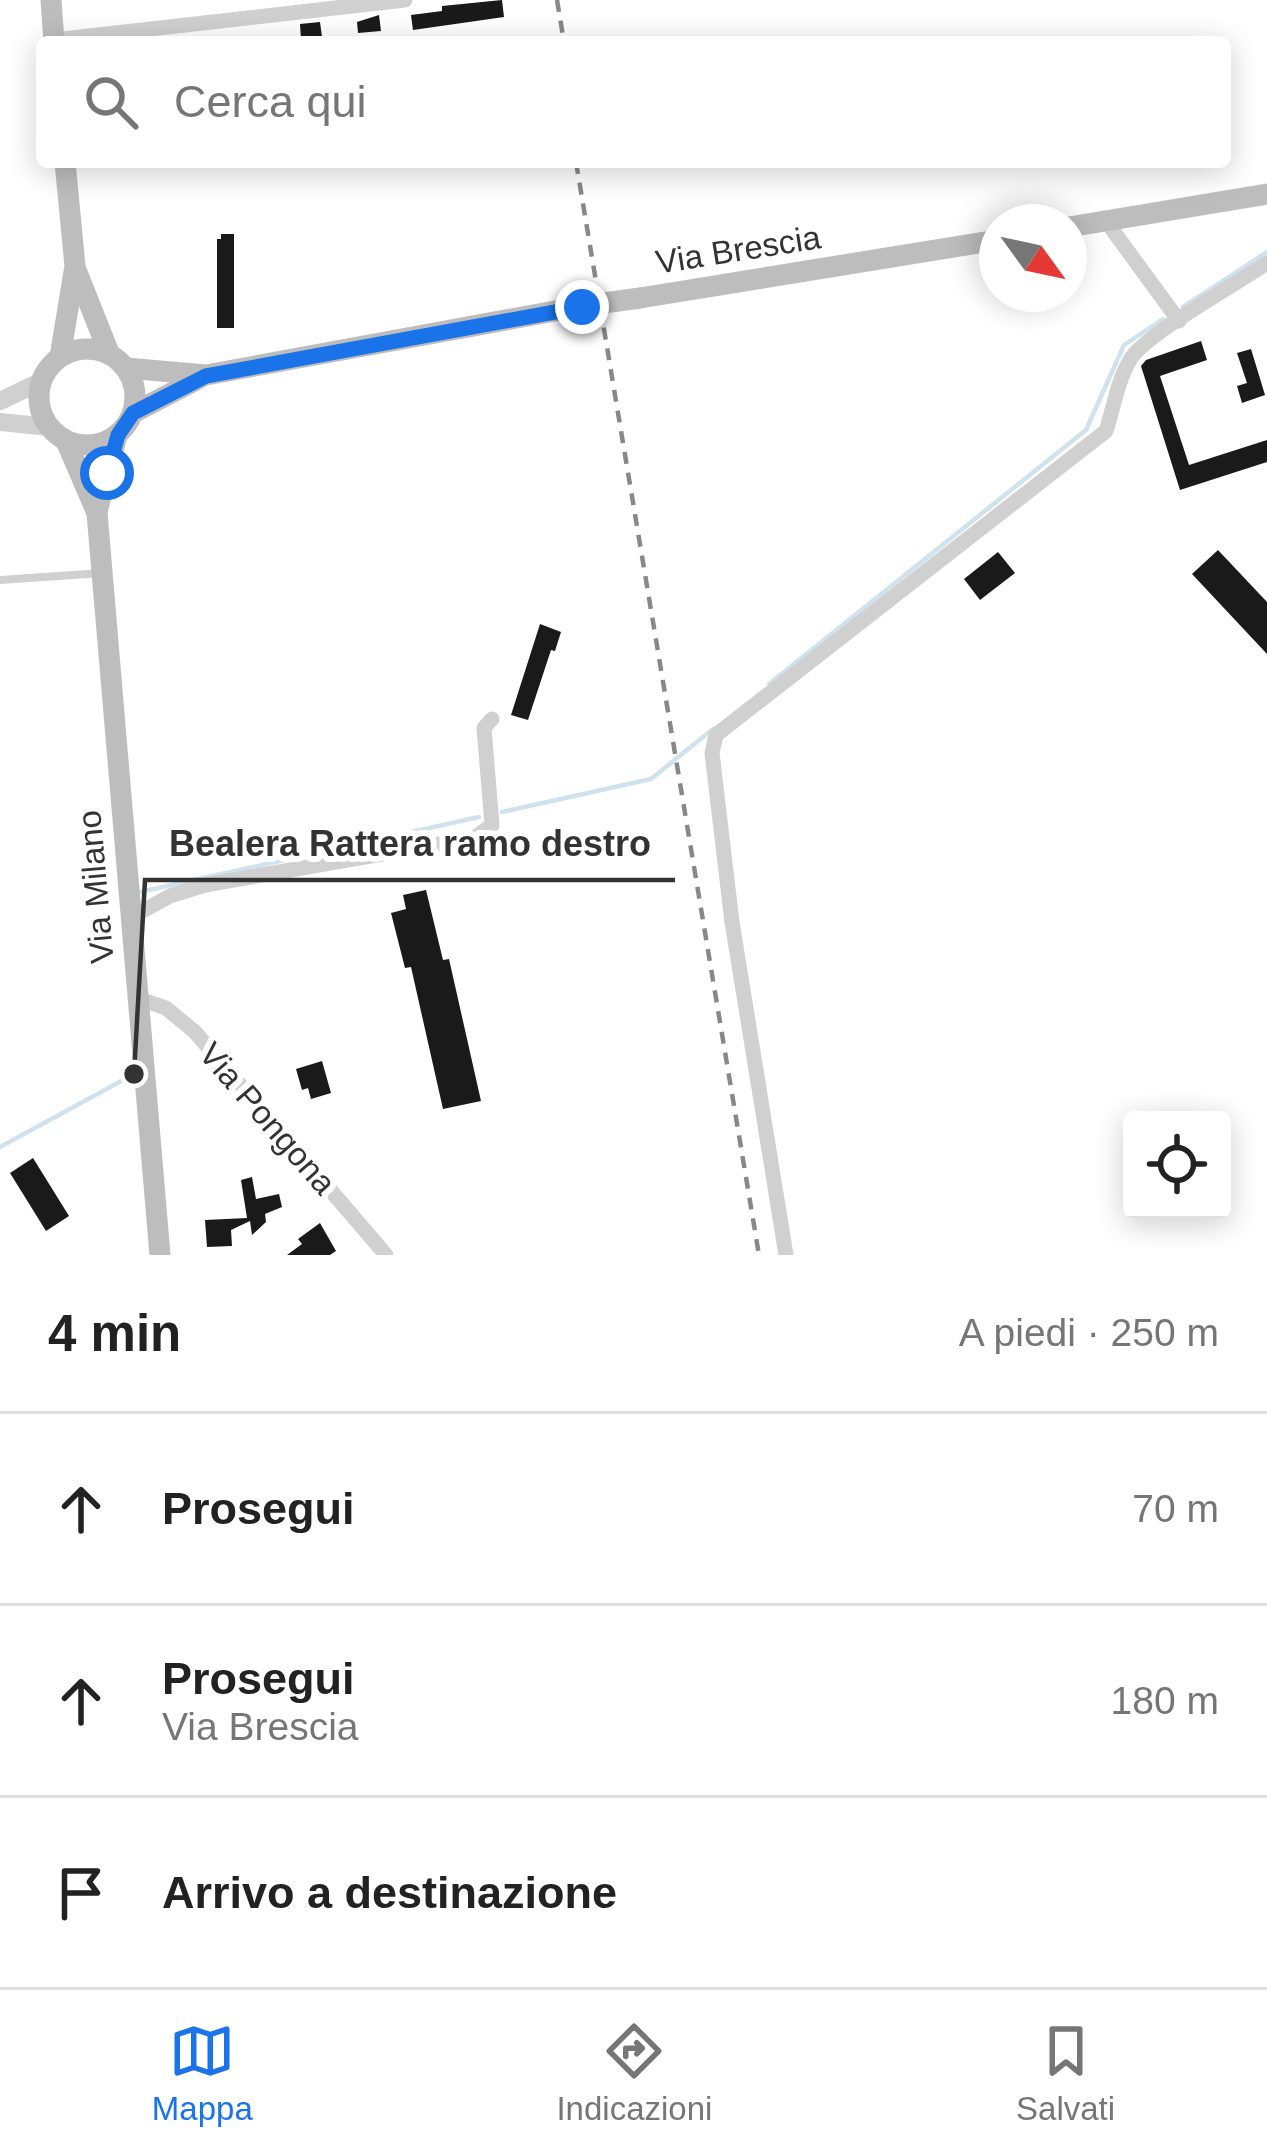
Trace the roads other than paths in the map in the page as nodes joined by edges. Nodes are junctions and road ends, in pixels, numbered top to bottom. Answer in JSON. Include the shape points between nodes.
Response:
{"nodes":[{"id":1,"x":51,"y":0,"type":"edge"},
{"id":2,"x":405,"y":0,"type":"edge"},
{"id":3,"x":54,"y":36,"type":"edge"},
{"id":4,"x":97,"y":36,"type":"edge"},
{"id":5,"x":66,"y":168,"type":"edge"},
{"id":6,"x":1267,"y":194,"type":"edge"},
{"id":7,"x":1106,"y":221,"type":"junction"},
{"id":8,"x":1087,"y":224,"type":"edge"},
{"id":9,"x":979,"y":242,"type":"edge"},
{"id":10,"x":1267,"y":263,"type":"edge"},
{"id":11,"x":75,"y":266,"type":"junction"},
{"id":12,"x":1179,"y":321,"type":"junction"},
{"id":13,"x":60,"y":357,"type":"junction"},
{"id":14,"x":117,"y":360,"type":"junction"},
{"id":15,"x":206,"y":376,"type":"junction"},
{"id":16,"x":42,"y":381,"type":"junction"},
{"id":17,"x":0,"y":401,"type":"edge"},
{"id":18,"x":133,"y":413,"type":"junction"},
{"id":19,"x":0,"y":422,"type":"edge"},
{"id":20,"x":57,"y":434,"type":"junction"},
{"id":21,"x":118,"y":435,"type":"junction"},
{"id":22,"x":97,"y":513,"type":"junction"},
{"id":23,"x":103,"y":573,"type":"junction"},
{"id":24,"x":0,"y":580,"type":"edge"},
{"id":25,"x":492,"y":718,"type":"dead end"},
{"id":26,"x":130,"y":918,"type":"junction"},
{"id":27,"x":137,"y":998,"type":"junction"},
{"id":28,"x":160,"y":1255,"type":"edge"},
{"id":29,"x":386,"y":1255,"type":"edge"},
{"id":30,"x":787,"y":1255,"type":"edge"}],
"edges":[{"from":1,"to":3,"type":"main road"},
{"from":2,"to":4,"type":"street"},
{"from":5,"to":11,"type":"main road"},
{"from":6,"to":7,"type":"main road"},
{"from":7,"to":8,"type":"main road"},
{"from":7,"to":12,"type":"street"},
{"from":9,"to":15,"type":"main road","name":"Via Brescia","bridge":true},
{"from":10,"to":12,"type":"street"},
{"from":11,"to":13,"type":"main road"},
{"from":11,"to":14,"type":"main road"},
{"from":12,"to":30,"type":"street","via":[[1132,355],[1106,431],[716,735],[732,922]]},
{"from":13,"to":14,"type":"main road","via":[[84,349]]},
{"from":13,"to":16,"type":"main road"},
{"from":14,"to":15,"type":"main road"},
{"from":14,"to":18,"type":"main road","via":[[133,382]]},
{"from":15,"to":18,"type":"main road"},
{"from":16,"to":17,"type":"street"},
{"from":16,"to":20,"type":"main road","via":[[41,412]]},
{"from":18,"to":21,"type":"main road"},
{"from":19,"to":20,"type":"street"},
{"from":20,"to":21,"type":"main road","via":[[92,446]]},
{"from":20,"to":22,"type":"main road","name":"Via Milano"},
{"from":21,"to":22,"type":"main road","name":"Via Milano"},
{"from":22,"to":23,"type":"main road","name":"Via Milano"},
{"from":23,"to":24,"type":"lane"},
{"from":23,"to":26,"type":"main road","name":"Via Milano"},
{"from":25,"to":26,"type":"street","via":[[484,728],[492,825],[474,838],[205,885]]},
{"from":26,"to":27,"type":"main road","name":"Via Milano"},
{"from":27,"to":28,"type":"main road","name":"Via Milano"},
{"from":27,"to":29,"type":"street","name":"Via Pongona","via":[[166,1008],[195,1032]]}]}
